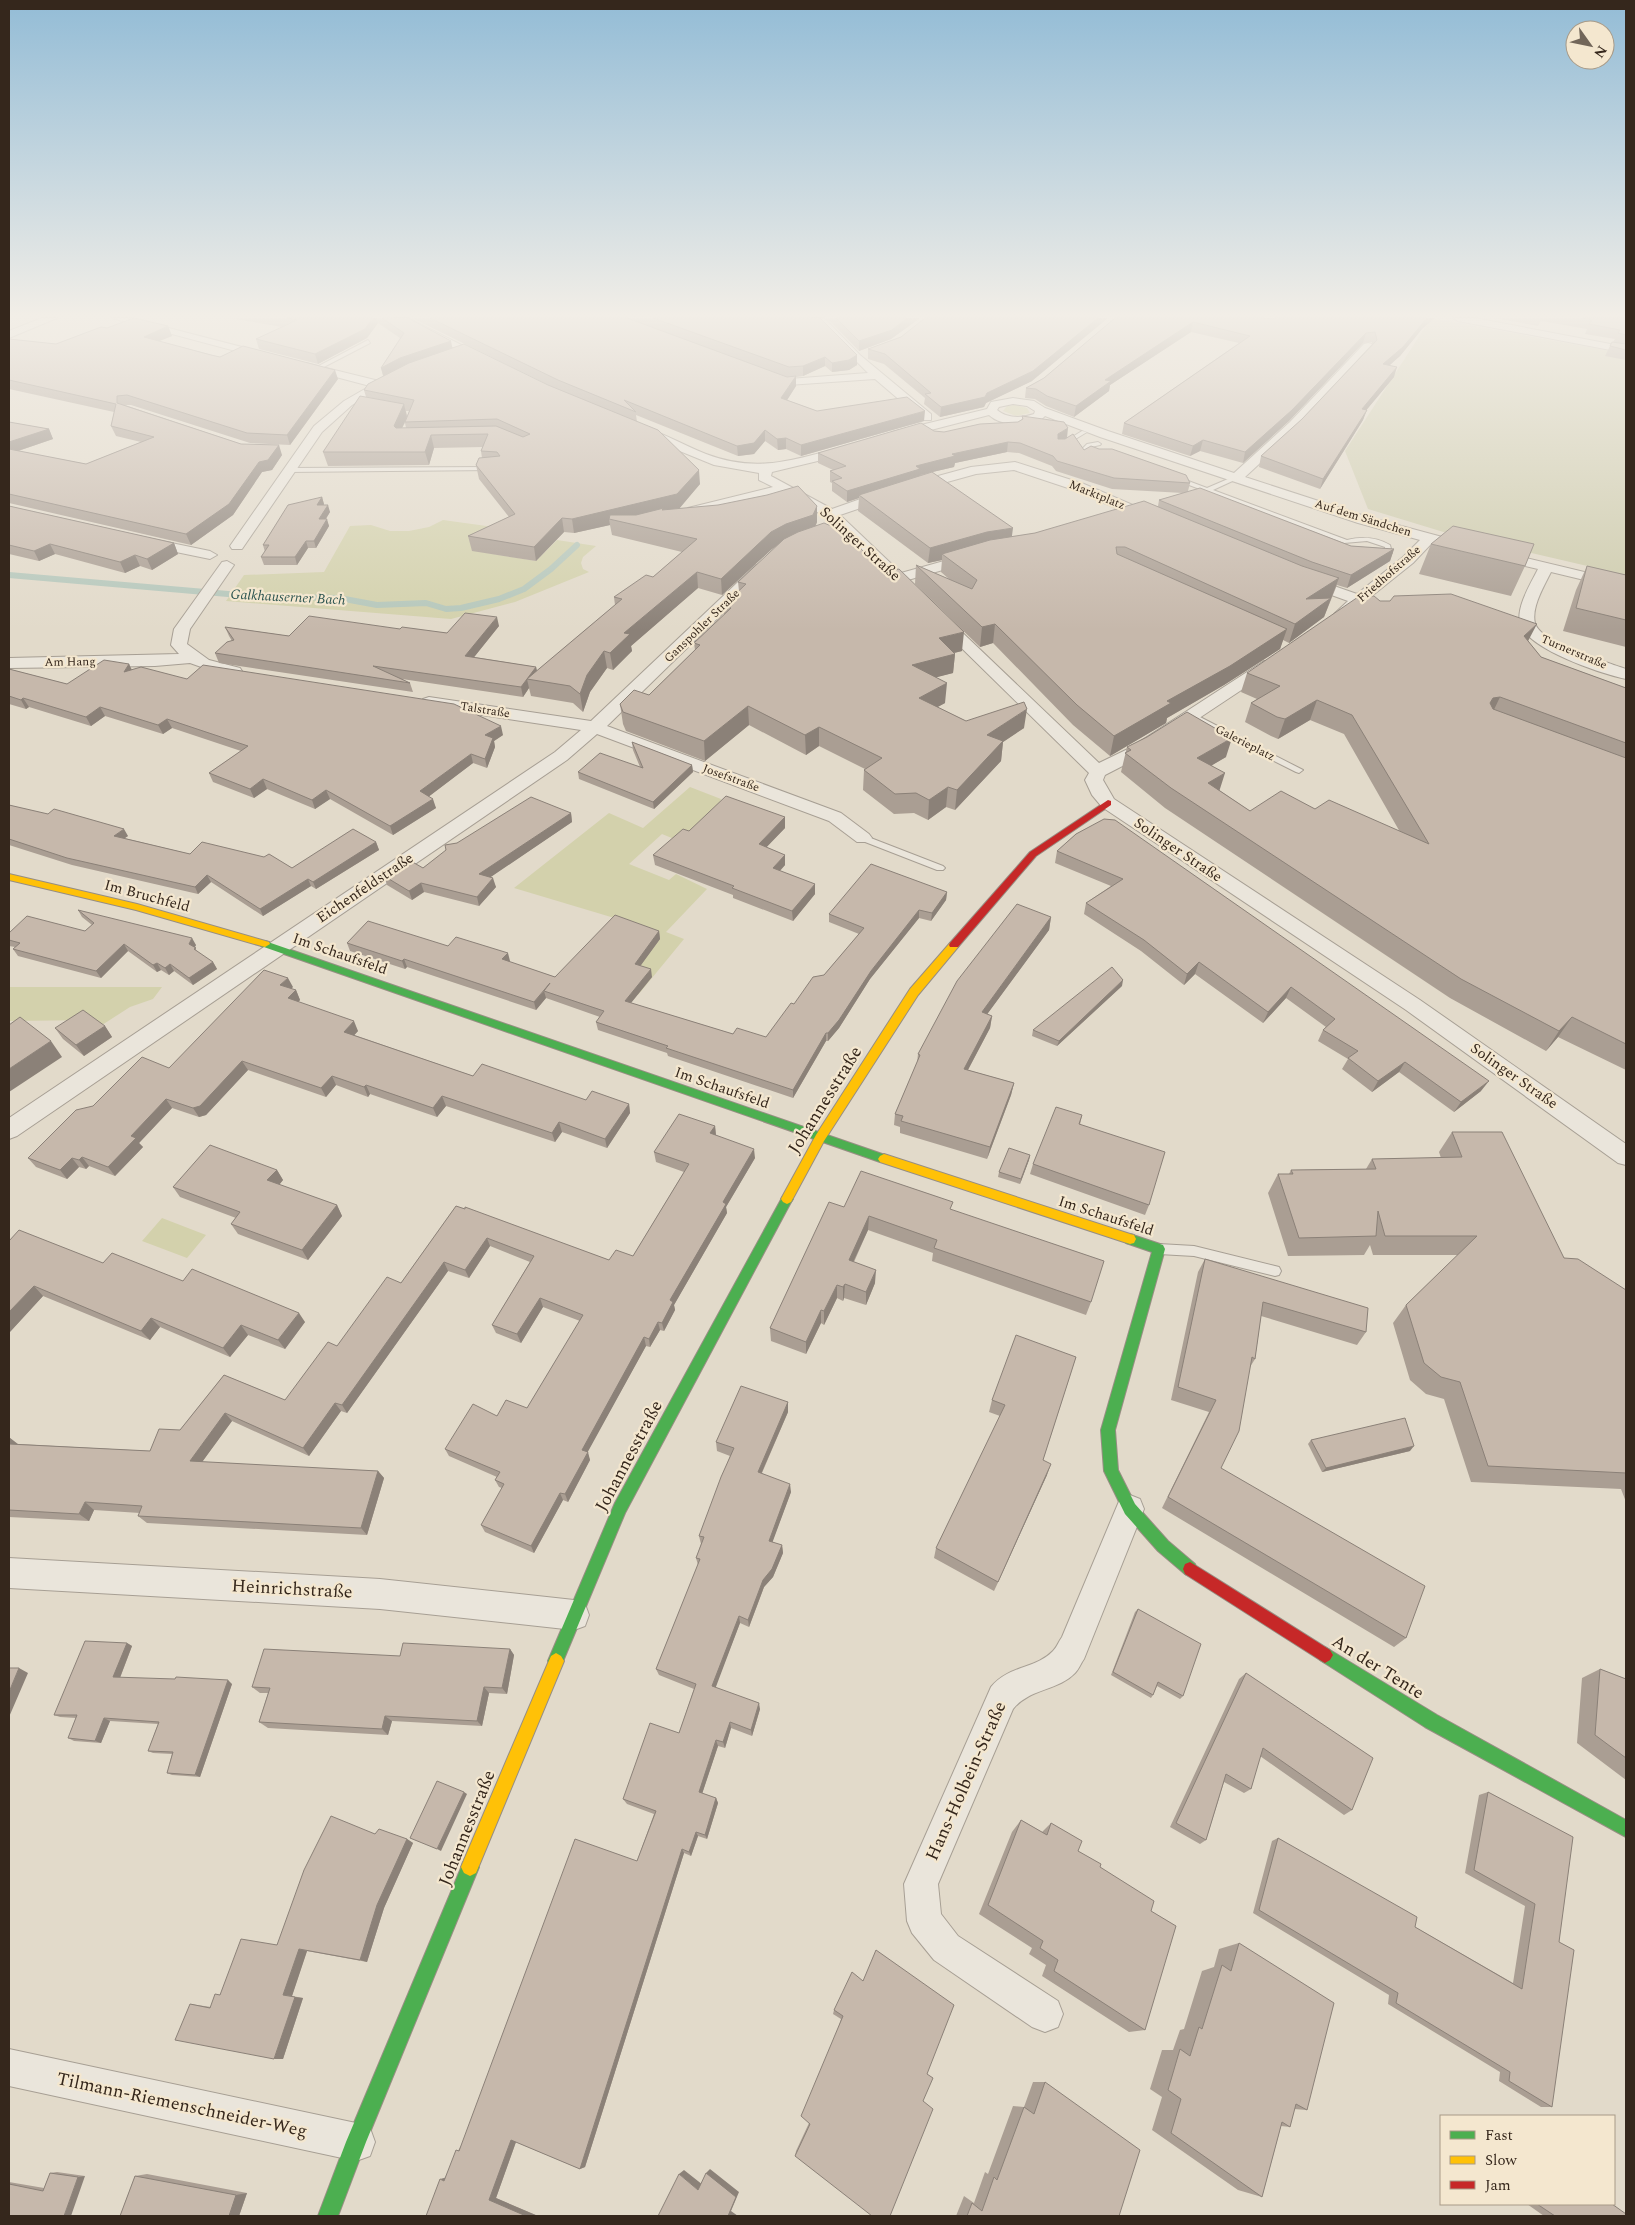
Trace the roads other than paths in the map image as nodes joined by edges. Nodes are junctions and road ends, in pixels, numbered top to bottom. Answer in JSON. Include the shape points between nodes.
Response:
{"nodes":[{"id":1,"x":328,"y":422,"type":"edge"},
{"id":2,"x":935,"y":422,"type":"edge"},
{"id":3,"x":948,"y":422,"type":"edge"},
{"id":4,"x":1004,"y":422,"type":"edge"},
{"id":5,"x":1024,"y":422,"type":"edge"},
{"id":6,"x":1067,"y":422,"type":"edge"},
{"id":7,"x":1297,"y":422,"type":"edge"},
{"id":8,"x":939,"y":424,"type":"junction"},
{"id":9,"x":1006,"y":424,"type":"junction"},
{"id":10,"x":1019,"y":424,"type":"junction"},
{"id":11,"x":631,"y":427,"type":"edge"},
{"id":12,"x":1084,"y":432,"type":"junction"},
{"id":13,"x":883,"y":439,"type":"edge"},
{"id":14,"x":1101,"y":439,"type":"junction"},
{"id":15,"x":856,"y":447,"type":"edge"},
{"id":16,"x":1060,"y":447,"type":"edge"},
{"id":17,"x":284,"y":450,"type":"edge"},
{"id":18,"x":301,"y":451,"type":"junction"},
{"id":19,"x":1111,"y":455,"type":"edge"},
{"id":20,"x":1038,"y":460,"type":"edge"},
{"id":21,"x":963,"y":462,"type":"edge"},
{"id":22,"x":1026,"y":468,"type":"junction"},
{"id":23,"x":499,"y":469,"type":"edge"},
{"id":24,"x":766,"y":469,"type":"junction"},
{"id":25,"x":288,"y":470,"type":"junction"},
{"id":26,"x":975,"y":470,"type":"junction"},
{"id":27,"x":1164,"y":474,"type":"edge"},
{"id":28,"x":1237,"y":477,"type":"junction"},
{"id":29,"x":786,"y":488,"type":"junction"},
{"id":30,"x":1208,"y":489,"type":"junction"},
{"id":31,"x":1194,"y":494,"type":"edge"},
{"id":32,"x":1167,"y":508,"type":"edge"},
{"id":33,"x":682,"y":514,"type":"edge"},
{"id":34,"x":831,"y":514,"type":"junction"},
{"id":35,"x":1144,"y":515,"type":"junction"},
{"id":36,"x":1121,"y":519,"type":"edge"},
{"id":37,"x":1167,"y":524,"type":"edge"},
{"id":38,"x":846,"y":527,"type":"junction"},
{"id":39,"x":130,"y":538,"type":"edge"},
{"id":40,"x":1429,"y":538,"type":"junction"},
{"id":41,"x":798,"y":542,"type":"edge"},
{"id":42,"x":1455,"y":545,"type":"edge"},
{"id":43,"x":237,"y":546,"type":"junction"},
{"id":44,"x":1481,"y":551,"type":"edge"},
{"id":45,"x":986,"y":553,"type":"edge"},
{"id":46,"x":210,"y":555,"type":"junction"},
{"id":47,"x":1377,"y":555,"type":"edge"},
{"id":48,"x":771,"y":559,"type":"edge"},
{"id":49,"x":227,"y":565,"type":"junction"},
{"id":50,"x":1546,"y":567,"type":"junction"},
{"id":51,"x":1293,"y":576,"type":"edge"},
{"id":52,"x":898,"y":578,"type":"junction"},
{"id":53,"x":1626,"y":586,"type":"edge"},
{"id":54,"x":1360,"y":600,"type":"junction"},
{"id":55,"x":1378,"y":615,"type":"edge"},
{"id":56,"x":1328,"y":624,"type":"edge"},
{"id":57,"x":1286,"y":654,"type":"edge"},
{"id":58,"x":190,"y":658,"type":"junction"},
{"id":59,"x":9,"y":663,"type":"edge"},
{"id":60,"x":250,"y":674,"type":"edge"},
{"id":61,"x":1626,"y":674,"type":"edge"},
{"id":62,"x":417,"y":700,"type":"edge"},
{"id":63,"x":1191,"y":716,"type":"junction"},
{"id":64,"x":595,"y":727,"type":"junction"},
{"id":65,"x":1299,"y":770,"type":"dead end"},
{"id":66,"x":1098,"y":772,"type":"junction"},
{"id":67,"x":1108,"y":803,"type":"junction"},
{"id":68,"x":863,"y":838,"type":"joint"},
{"id":69,"x":940,"y":868,"type":"dead end"},
{"id":70,"x":9,"y":877,"type":"edge"},
{"id":71,"x":277,"y":948,"type":"junction"},
{"id":72,"x":9,"y":1130,"type":"edge"},
{"id":73,"x":820,"y":1138,"type":"junction"},
{"id":74,"x":1624,"y":1148,"type":"edge"},
{"id":75,"x":1159,"y":1249,"type":"junction"},
{"id":76,"x":1275,"y":1271,"type":"dead end"},
{"id":77,"x":1130,"y":1510,"type":"junction"},
{"id":78,"x":9,"y":1574,"type":"edge"},
{"id":79,"x":574,"y":1615,"type":"junction"},
{"id":80,"x":1626,"y":1828,"type":"edge"},
{"id":81,"x":1045,"y":2014,"type":"dead end"},
{"id":82,"x":9,"y":2067,"type":"edge"},
{"id":83,"x":356,"y":2142,"type":"junction"},
{"id":84,"x":328,"y":2216,"type":"edge"}],
"edges":[{"from":1,"to":18,"type":"street"},
{"from":2,"to":8,"type":"street"},
{"from":3,"to":8,"type":"street"},
{"from":4,"to":9,"type":"street"},
{"from":5,"to":10,"type":"street"},
{"from":6,"to":14,"type":"street","name":"Auf dem Sändchen"},
{"from":7,"to":28,"type":"street"},
{"from":8,"to":9,"type":"street"},
{"from":8,"to":13,"type":"street","via":[[923,431]]},
{"from":9,"to":10,"type":"street","name":"Auf dem Sändchen"},
{"from":10,"to":12,"type":"street","name":"Auf dem Sändchen"},
{"from":11,"to":24,"type":"street","via":[[723,464]]},
{"from":12,"to":14,"type":"street","name":"Auf dem Sändchen"},
{"from":12,"to":16,"type":"lane"},
{"from":14,"to":19,"type":"lane","via":[[1084,450],[1091,455]]},
{"from":14,"to":28,"type":"street","name":"Auf dem Sändchen"},
{"from":15,"to":24,"type":"street"},
{"from":17,"to":18,"type":"street"},
{"from":18,"to":25,"type":"street"},
{"from":20,"to":22,"type":"street"},
{"from":21,"to":26,"type":"street"},
{"from":22,"to":26,"type":"street","name":"Marktplatz"},
{"from":22,"to":35,"type":"street","name":"Marktplatz"},
{"from":23,"to":25,"type":"lane"},
{"from":24,"to":29,"type":"street","name":"Solinger Straße","via":[[764,476]]},
{"from":25,"to":43,"type":"street"},
{"from":26,"to":34,"type":"street","name":"Marktplatz"},
{"from":27,"to":30,"type":"lane"},
{"from":28,"to":30,"type":"lane"},
{"from":28,"to":40,"type":"street","name":"Auf dem Sändchen","via":[[1363,520]]},
{"from":29,"to":33,"type":"street"},
{"from":29,"to":34,"type":"street","name":"Solinger Straße"},
{"from":30,"to":31,"type":"lane"},
{"from":30,"to":47,"type":"lane","via":[[1346,542],[1362,538],[1379,540],[1388,546],[1389,553]]},
{"from":32,"to":35,"type":"street","name":"Marktplatz"},
{"from":34,"to":38,"type":"street","name":"Solinger Straße"},
{"from":35,"to":36,"type":"street","name":"Marktplatz"},
{"from":35,"to":37,"type":"street","name":"Marktplatz"},
{"from":38,"to":41,"type":"street"},
{"from":38,"to":52,"type":"street","name":"Solinger Straße"},
{"from":39,"to":46,"type":"street"},
{"from":40,"to":42,"type":"street","name":"Auf dem Sändchen"},
{"from":40,"to":54,"type":"street","name":"Friedhofstraße"},
{"from":43,"to":46,"type":"street","via":[[221,548]]},
{"from":43,"to":49,"type":"street","via":[[247,548],[246,557]]},
{"from":44,"to":50,"type":"street"},
{"from":45,"to":52,"type":"street"},
{"from":46,"to":49,"type":"street","via":[[212,562]]},
{"from":48,"to":64,"type":"street","name":"Ganspohler Straße"},
{"from":49,"to":58,"type":"street","via":[[182,629],[179,645]]},
{"from":50,"to":53,"type":"street"},
{"from":50,"to":61,"type":"street","name":"Turnerstraße","via":[[1536,586],[1528,619],[1532,632],[1545,642]]},
{"from":51,"to":54,"type":"street"},
{"from":52,"to":66,"type":"street","name":"Solinger Straße"},
{"from":54,"to":55,"type":"street"},
{"from":54,"to":56,"type":"street","name":"Friedhofstraße"},
{"from":57,"to":63,"type":"street"},
{"from":58,"to":59,"type":"street","name":"Am Hang"},
{"from":58,"to":60,"type":"street","via":[[210,668]]},
{"from":62,"to":64,"type":"street","name":"Talstraße"},
{"from":63,"to":65,"type":"lane","name":"Galerieplatz"},
{"from":63,"to":66,"type":"street"},
{"from":64,"to":68,"type":"street","name":"Josefstraße","via":[[835,817]]},
{"from":64,"to":71,"type":"street","name":"Eichenfeldstraße","via":[[561,756]]},
{"from":66,"to":67,"type":"street","name":"Solinger Straße","via":[[1094,780],[1096,787]]},
{"from":67,"to":73,"type":"street","name":"Johannesstraße","via":[[1033,854],[984,909],[914,992]]},
{"from":67,"to":74,"type":"street","name":"Solinger Straße"},
{"from":68,"to":69,"type":"lane"},
{"from":70,"to":71,"type":"street","name":"Im Bruchfeld","via":[[137,907]]},
{"from":71,"to":72,"type":"street","name":"Eichenfeldstraße"},
{"from":71,"to":73,"type":"street","name":"Im Schaufsfeld"},
{"from":73,"to":75,"type":"street","name":"Im Schaufsfeld"},
{"from":73,"to":79,"type":"street","name":"Johannesstraße","via":[[620,1508]]},
{"from":75,"to":76,"type":"lane","via":[[1194,1252]]},
{"from":75,"to":77,"type":"street","via":[[1108,1430],[1111,1471]]},
{"from":77,"to":80,"type":"street","name":"An der Tente","via":[[1163,1546],[1194,1573],[1431,1721]]},
{"from":77,"to":81,"type":"street","name":"Hans-Holbein-Straße","via":[[1073,1648],[1064,1662],[1051,1671],[1011,1687],[1002,1698],[920,1884],[924,1921],[946,1948]]},
{"from":78,"to":79,"type":"street","name":"Heinrichstraße","via":[[380,1594]]},
{"from":79,"to":83,"type":"street","name":"Johannesstraße"},
{"from":82,"to":83,"type":"street","name":"Tilmann-Riemenschneider-Weg"},
{"from":83,"to":84,"type":"street","name":"Johannesstraße"}]}
